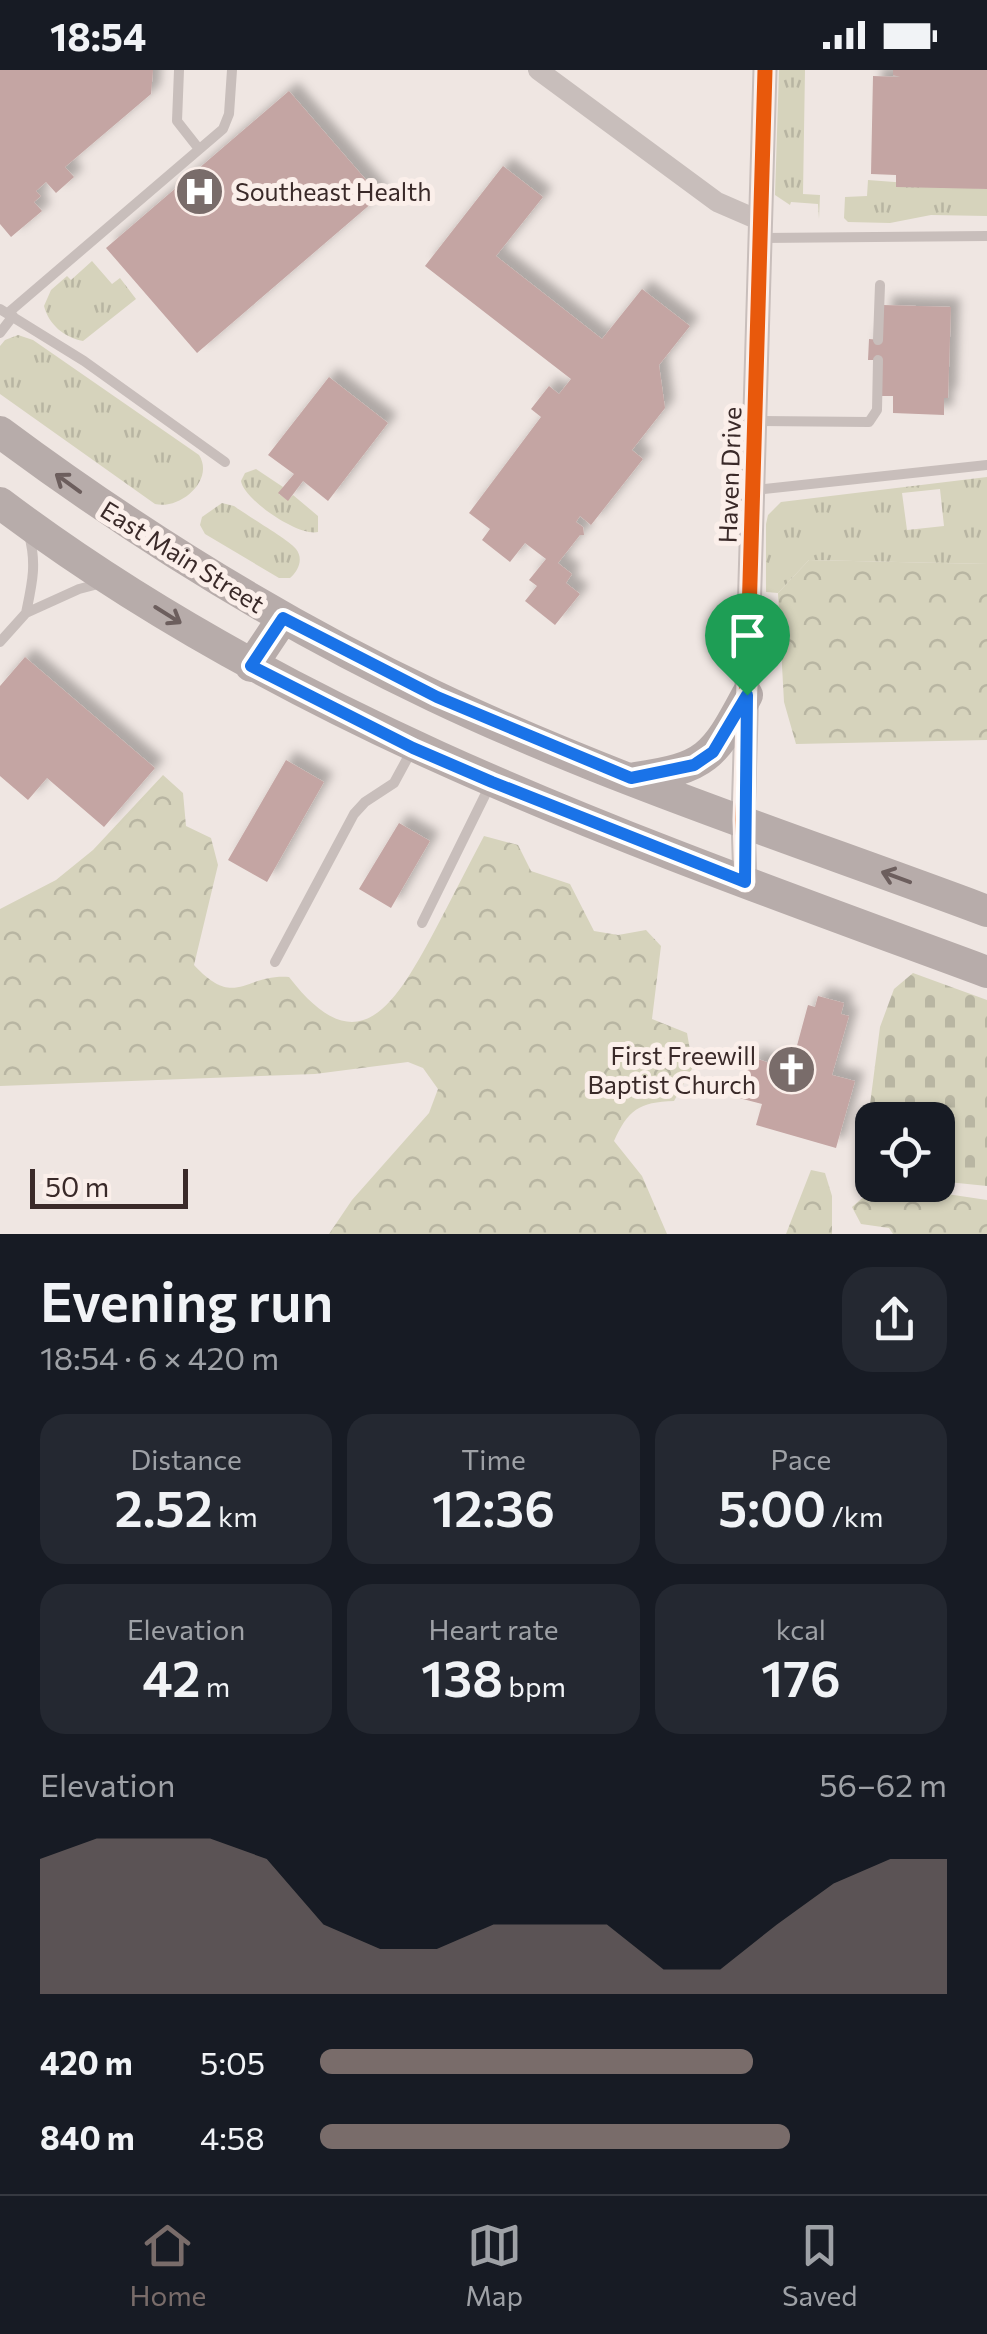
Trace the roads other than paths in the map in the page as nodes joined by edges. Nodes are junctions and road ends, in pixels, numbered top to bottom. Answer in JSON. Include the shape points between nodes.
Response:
{"nodes":[{"id":1,"x":179,"y":70,"type":"edge"},
{"id":2,"x":232,"y":70,"type":"edge"},
{"id":3,"x":538,"y":70,"type":"edge"},
{"id":4,"x":765,"y":70,"type":"edge"},
{"id":5,"x":199,"y":149,"type":"junction"},
{"id":6,"x":761,"y":229,"type":"junction"},
{"id":7,"x":987,"y":236,"type":"edge"},
{"id":8,"x":880,"y":284,"type":"dead end"},
{"id":9,"x":7,"y":313,"type":"edge"},
{"id":10,"x":0,"y":334,"type":"edge"},
{"id":11,"x":878,"y":340,"type":"dead end"},
{"id":12,"x":878,"y":360,"type":"dead end"},
{"id":13,"x":755,"y":421,"type":"junction"},
{"id":14,"x":0,"y":432,"type":"edge"},
{"id":15,"x":225,"y":462,"type":"dead end"},
{"id":16,"x":987,"y":465,"type":"edge"},
{"id":17,"x":754,"y":490,"type":"junction"},
{"id":18,"x":12,"y":512,"type":"edge"},
{"id":19,"x":113,"y":580,"type":"junction"},
{"id":20,"x":26,"y":612,"type":"junction"},
{"id":21,"x":283,"y":618,"type":"junction"},
{"id":22,"x":0,"y":642,"type":"edge"},
{"id":23,"x":251,"y":666,"type":"junction"},
{"id":24,"x":747,"y":695,"type":"junction"},
{"id":25,"x":413,"y":748,"type":"junction"},
{"id":26,"x":631,"y":778,"type":"junction"},
{"id":27,"x":492,"y":782,"type":"junction"},
{"id":28,"x":743,"y":820,"type":"junction"},
{"id":29,"x":745,"y":882,"type":"junction"},
{"id":30,"x":987,"y":911,"type":"edge"},
{"id":31,"x":422,"y":922,"type":"dead end"},
{"id":32,"x":274,"y":962,"type":"dead end"},
{"id":33,"x":987,"y":972,"type":"edge"}],
"edges":[{"from":1,"to":5,"type":"lane","via":[[177,121]]},
{"from":2,"to":5,"type":"lane","via":[[223,129]]},
{"from":3,"to":6,"type":"street"},
{"from":4,"to":6,"type":"street","name":"Haven Drive"},
{"from":5,"to":9,"type":"lane"},
{"from":6,"to":7,"type":"lane"},
{"from":6,"to":13,"type":"street","name":"Haven Drive"},
{"from":8,"to":11,"type":"lane"},
{"from":9,"to":10,"type":"lane"},
{"from":9,"to":15,"type":"lane"},
{"from":12,"to":13,"type":"lane","via":[[877,410],[869,422]]},
{"from":13,"to":17,"type":"street","name":"Haven Drive"},
{"from":21,"to":14,"type":"main road","name":"East Main Street","one_way":true,"via":[[165,548]]},
{"from":16,"to":17,"type":"lane"},
{"from":17,"to":24,"type":"street","name":"Haven Drive"},
{"from":18,"to":19,"type":"main road"},
{"from":18,"to":20,"type":"lane","via":[[35,558]]},
{"from":19,"to":20,"type":"lane"},
{"from":19,"to":23,"type":"main road","one_way":true},
{"from":20,"to":22,"type":"lane"},
{"from":21,"to":23,"type":"main road"},
{"from":21,"to":26,"type":"main road","name":"East Main Street","via":[[437,697]]},
{"from":23,"to":25,"type":"main road"},
{"from":24,"to":26,"type":"main road","via":[[713,752],[694,765]]},
{"from":24,"to":28,"type":"street","name":"Haven Drive"},
{"from":25,"to":27,"type":"main road"},
{"from":25,"to":32,"type":"lane","via":[[394,784],[354,814]]},
{"from":26,"to":28,"type":"main road","name":"East Main Street"},
{"from":27,"to":29,"type":"main road"},
{"from":27,"to":31,"type":"lane"},
{"from":28,"to":29,"type":"street","name":"Haven Drive"},
{"from":30,"to":28,"type":"main road","name":"East Main Street","one_way":true},
{"from":29,"to":33,"type":"main road"}]}
